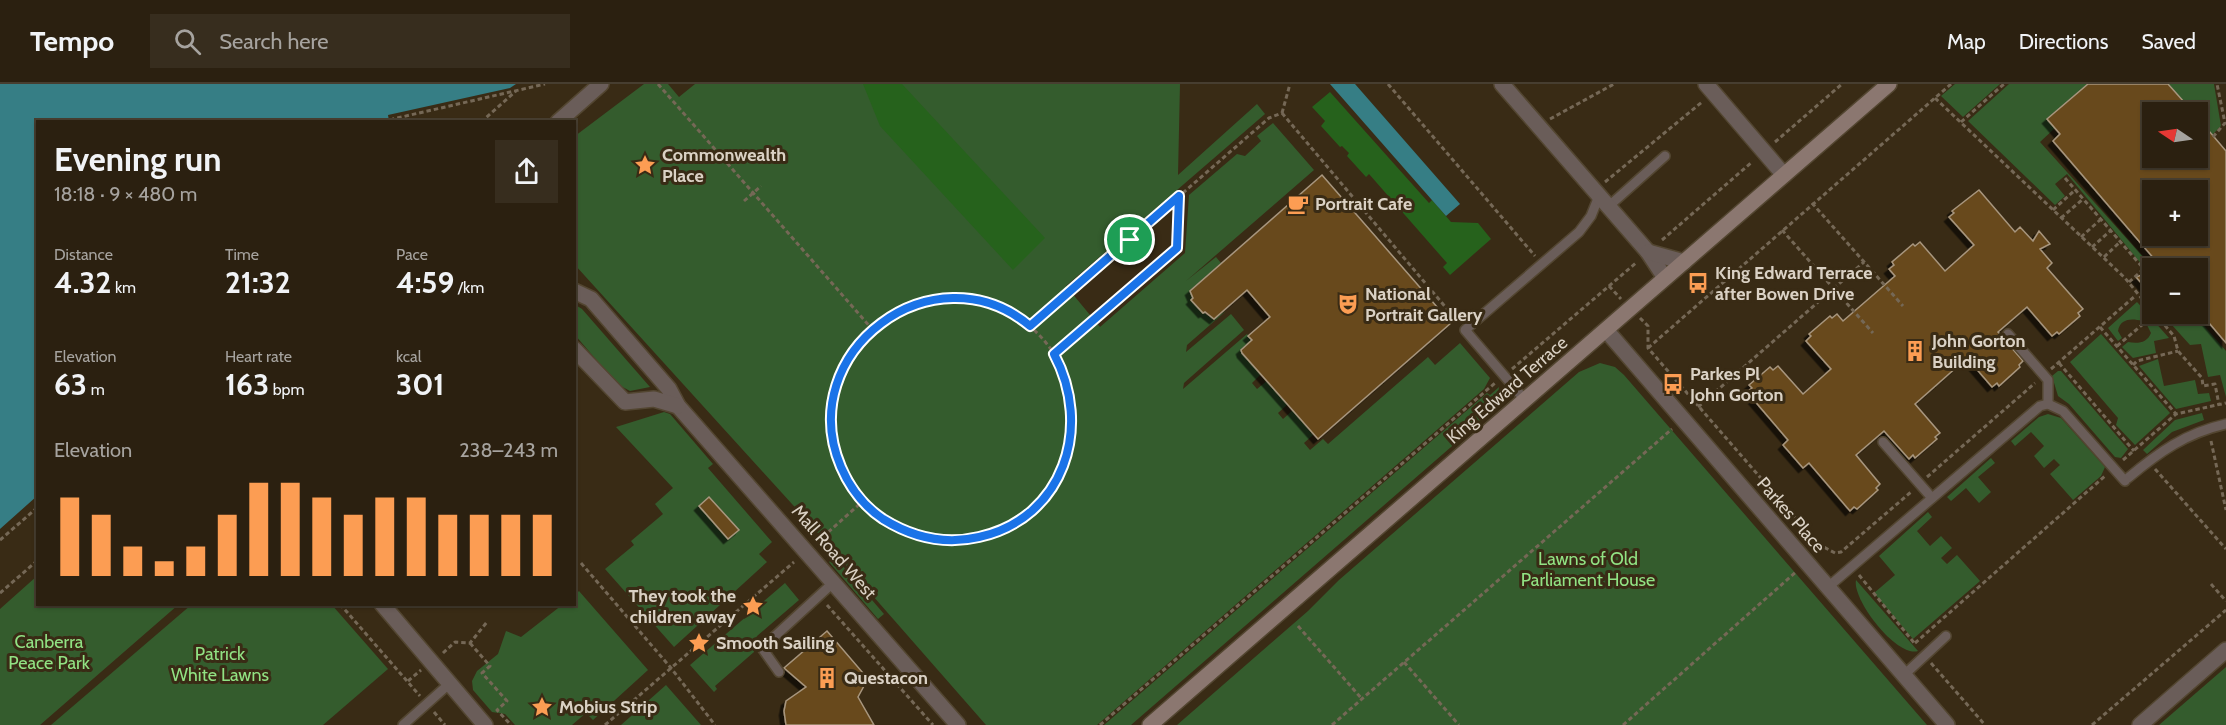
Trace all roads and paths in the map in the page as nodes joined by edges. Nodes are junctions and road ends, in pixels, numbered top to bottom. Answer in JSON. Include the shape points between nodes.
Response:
{"nodes":[{"id":1,"x":545,"y":84,"type":"edge"},
{"id":2,"x":601,"y":84,"type":"edge"},
{"id":3,"x":658,"y":84,"type":"edge"},
{"id":4,"x":1290,"y":84,"type":"edge"},
{"id":5,"x":1388,"y":84,"type":"edge"},
{"id":6,"x":1502,"y":84,"type":"edge"},
{"id":7,"x":1614,"y":84,"type":"edge"},
{"id":8,"x":1842,"y":84,"type":"edge"},
{"id":9,"x":1889,"y":84,"type":"edge"},
{"id":10,"x":1951,"y":84,"type":"edge"},
{"id":11,"x":2004,"y":84,"type":"edge"},
{"id":12,"x":2217,"y":84,"type":"edge"},
{"id":13,"x":1709,"y":88,"type":"edge"},
{"id":14,"x":516,"y":91,"type":"junction"},
{"id":15,"x":1935,"y":98,"type":"junction"},
{"id":16,"x":1282,"y":113,"type":"junction"},
{"id":17,"x":393,"y":120,"type":"edge"},
{"id":18,"x":483,"y":120,"type":"edge"},
{"id":19,"x":560,"y":120,"type":"edge"},
{"id":20,"x":1548,"y":121,"type":"dead end"},
{"id":21,"x":1961,"y":122,"type":"junction"},
{"id":22,"x":2213,"y":136,"type":"dead end"},
{"id":23,"x":1764,"y":152,"type":"junction"},
{"id":24,"x":1665,"y":156,"type":"dead end"},
{"id":25,"x":1784,"y":175,"type":"junction"},
{"id":26,"x":2065,"y":178,"type":"dead end"},
{"id":27,"x":761,"y":186,"type":"dead end"},
{"id":28,"x":2074,"y":190,"type":"junction"},
{"id":29,"x":1179,"y":196,"type":"junction"},
{"id":30,"x":1601,"y":198,"type":"junction"},
{"id":31,"x":2083,"y":199,"type":"junction"},
{"id":32,"x":744,"y":201,"type":"dead end"},
{"id":33,"x":1812,"y":203,"type":"junction"},
{"id":34,"x":2053,"y":210,"type":"junction"},
{"id":35,"x":2061,"y":218,"type":"junction"},
{"id":36,"x":2100,"y":219,"type":"junction"},
{"id":37,"x":1782,"y":230,"type":"junction"},
{"id":38,"x":2110,"y":231,"type":"junction"},
{"id":39,"x":2081,"y":237,"type":"junction"},
{"id":40,"x":2120,"y":242,"type":"junction"},
{"id":41,"x":2092,"y":247,"type":"junction"},
{"id":42,"x":1648,"y":252,"type":"junction"},
{"id":43,"x":2103,"y":258,"type":"junction"},
{"id":44,"x":1540,"y":262,"type":"junction"},
{"id":45,"x":1684,"y":262,"type":"junction"},
{"id":46,"x":1864,"y":262,"type":"junction"},
{"id":47,"x":2142,"y":267,"type":"edge"},
{"id":48,"x":2142,"y":271,"type":"edge"},
{"id":49,"x":1665,"y":278,"type":"junction"},
{"id":50,"x":2128,"y":282,"type":"junction"},
{"id":51,"x":1835,"y":288,"type":"junction"},
{"id":52,"x":576,"y":292,"type":"edge"},
{"id":53,"x":2134,"y":297,"type":"dead end"},
{"id":54,"x":2142,"y":299,"type":"edge"},
{"id":55,"x":1903,"y":306,"type":"dead end"},
{"id":56,"x":1458,"y":322,"type":"dead end"},
{"id":57,"x":2142,"y":324,"type":"edge"},
{"id":58,"x":2164,"y":324,"type":"edge"},
{"id":59,"x":1030,"y":326,"type":"junction"},
{"id":60,"x":1648,"y":326,"type":"dead end"},
{"id":61,"x":2100,"y":327,"type":"junction"},
{"id":62,"x":872,"y":329,"type":"junction"},
{"id":63,"x":1606,"y":330,"type":"junction"},
{"id":64,"x":1873,"y":333,"type":"dead end"},
{"id":65,"x":2008,"y":334,"type":"dead end"},
{"id":66,"x":2117,"y":346,"type":"junction"},
{"id":67,"x":1648,"y":348,"type":"junction"},
{"id":68,"x":576,"y":351,"type":"edge"},
{"id":69,"x":2178,"y":351,"type":"junction"},
{"id":70,"x":1054,"y":354,"type":"junction"},
{"id":71,"x":2059,"y":363,"type":"junction"},
{"id":72,"x":2133,"y":365,"type":"junction"},
{"id":73,"x":2044,"y":375,"type":"junction"},
{"id":74,"x":1504,"y":377,"type":"junction"},
{"id":75,"x":1525,"y":400,"type":"junction"},
{"id":76,"x":2226,"y":403,"type":"edge"},
{"id":77,"x":2048,"y":404,"type":"junction"},
{"id":78,"x":2219,"y":405,"type":"junction"},
{"id":79,"x":678,"y":406,"type":"junction"},
{"id":80,"x":1698,"y":406,"type":"junction"},
{"id":81,"x":2176,"y":414,"type":"junction"},
{"id":82,"x":1683,"y":420,"type":"junction"},
{"id":83,"x":2226,"y":424,"type":"edge"},
{"id":84,"x":2210,"y":437,"type":"dead end"},
{"id":85,"x":1883,"y":442,"type":"dead end"},
{"id":86,"x":2134,"y":451,"type":"junction"},
{"id":87,"x":2120,"y":464,"type":"dead end"},
{"id":88,"x":2155,"y":469,"type":"dead end"},
{"id":89,"x":2107,"y":474,"type":"dead end"},
{"id":90,"x":1920,"y":484,"type":"junction"},
{"id":91,"x":1932,"y":498,"type":"junction"},
{"id":92,"x":863,"y":501,"type":"junction"},
{"id":93,"x":36,"y":509,"type":"edge"},
{"id":94,"x":2226,"y":510,"type":"edge"},
{"id":95,"x":0,"y":540,"type":"edge"},
{"id":96,"x":2226,"y":549,"type":"edge"},
{"id":97,"x":807,"y":551,"type":"junction"},
{"id":98,"x":1841,"y":552,"type":"junction"},
{"id":99,"x":36,"y":562,"type":"edge"},
{"id":100,"x":581,"y":563,"type":"dead end"},
{"id":101,"x":1807,"y":563,"type":"junction"},
{"id":102,"x":1853,"y":566,"type":"junction"},
{"id":103,"x":834,"y":582,"type":"junction"},
{"id":104,"x":2211,"y":584,"type":"dead end"},
{"id":105,"x":1828,"y":587,"type":"junction"},
{"id":106,"x":0,"y":593,"type":"edge"},
{"id":107,"x":2226,"y":601,"type":"edge"},
{"id":108,"x":342,"y":606,"type":"edge"},
{"id":109,"x":384,"y":606,"type":"edge"},
{"id":110,"x":2226,"y":610,"type":"edge"},
{"id":111,"x":834,"y":612,"type":"dead end"},
{"id":112,"x":487,"y":622,"type":"dead end"},
{"id":113,"x":1298,"y":626,"type":"dead end"},
{"id":114,"x":1946,"y":636,"type":"dead end"},
{"id":115,"x":470,"y":643,"type":"junction"},
{"id":116,"x":1915,"y":644,"type":"junction"},
{"id":117,"x":2226,"y":650,"type":"edge"},
{"id":118,"x":1925,"y":656,"type":"junction"},
{"id":119,"x":435,"y":659,"type":"dead end"},
{"id":120,"x":1404,"y":662,"type":"junction"},
{"id":121,"x":427,"y":665,"type":"dead end"},
{"id":122,"x":671,"y":668,"type":"junction"},
{"id":123,"x":779,"y":672,"type":"dead end"},
{"id":124,"x":1904,"y":675,"type":"junction"},
{"id":125,"x":407,"y":682,"type":"junction"},
{"id":126,"x":450,"y":684,"type":"junction"},
{"id":127,"x":1362,"y":699,"type":"junction"},
{"id":128,"x":427,"y":704,"type":"junction"},
{"id":129,"x":403,"y":725,"type":"edge"},
{"id":130,"x":445,"y":725,"type":"edge"},
{"id":131,"x":485,"y":725,"type":"edge"},
{"id":132,"x":511,"y":725,"type":"edge"},
{"id":133,"x":605,"y":725,"type":"edge"},
{"id":134,"x":716,"y":725,"type":"edge"},
{"id":135,"x":933,"y":725,"type":"edge"},
{"id":136,"x":958,"y":725,"type":"edge"},
{"id":137,"x":1100,"y":725,"type":"edge"},
{"id":138,"x":1150,"y":725,"type":"edge"},
{"id":139,"x":1332,"y":725,"type":"edge"},
{"id":140,"x":1459,"y":725,"type":"edge"},
{"id":141,"x":1623,"y":725,"type":"edge"},
{"id":142,"x":1947,"y":725,"type":"edge"},
{"id":143,"x":1985,"y":725,"type":"edge"},
{"id":144,"x":2092,"y":725,"type":"edge"},
{"id":145,"x":2140,"y":725,"type":"edge"}],
"edges":[{"from":1,"to":14,"type":"path"},
{"from":2,"to":19,"type":"street"},
{"from":3,"to":62,"type":"path"},
{"from":4,"to":16,"type":"path"},
{"from":5,"to":44,"type":"path"},
{"from":6,"to":30,"type":"street"},
{"from":7,"to":20,"type":"path"},
{"from":8,"to":23,"type":"path"},
{"from":9,"to":25,"type":"main road","name":"King Edward Terrace"},
{"from":10,"to":15,"type":"path"},
{"from":11,"to":21,"type":"path"},
{"from":12,"to":22,"type":"path","via":[[2225,123]]},
{"from":13,"to":23,"type":"street"},
{"from":13,"to":30,"type":"path"},
{"from":14,"to":17,"type":"path"},
{"from":14,"to":18,"type":"path"},
{"from":15,"to":21,"type":"path"},
{"from":15,"to":33,"type":"path"},
{"from":16,"to":29,"type":"path","via":[[1269,118]]},
{"from":16,"to":56,"type":"path"},
{"from":21,"to":34,"type":"path"},
{"from":23,"to":25,"type":"street"},
{"from":23,"to":42,"type":"path"},
{"from":24,"to":30,"type":"lane"},
{"from":25,"to":45,"type":"main road","name":"King Edward Terrace"},
{"from":26,"to":28,"type":"path"},
{"from":27,"to":32,"type":"path","bridge":true},
{"from":28,"to":31,"type":"path"},
{"from":28,"to":34,"type":"path"},
{"from":29,"to":59,"type":"path"},
{"from":29,"to":70,"type":"path","via":[[1177,248]]},
{"from":30,"to":42,"type":"street"},
{"from":30,"to":44,"type":"lane","via":[[1579,232]]},
{"from":31,"to":35,"type":"path"},
{"from":31,"to":36,"type":"path"},
{"from":33,"to":37,"type":"path"},
{"from":33,"to":46,"type":"path"},
{"from":34,"to":35,"type":"path"},
{"from":35,"to":39,"type":"path"},
{"from":36,"to":38,"type":"path"},
{"from":36,"to":39,"type":"path"},
{"from":37,"to":51,"type":"path"},
{"from":37,"to":67,"type":"path"},
{"from":38,"to":40,"type":"path"},
{"from":38,"to":41,"type":"path"},
{"from":39,"to":41,"type":"path"},
{"from":40,"to":43,"type":"path"},
{"from":40,"to":47,"type":"path"},
{"from":41,"to":43,"type":"path"},
{"from":42,"to":45,"type":"street"},
{"from":42,"to":49,"type":"street"},
{"from":42,"to":74,"type":"path"},
{"from":43,"to":50,"type":"path"},
{"from":44,"to":74,"type":"lane","via":[[1465,330]]},
{"from":45,"to":49,"type":"main road","name":"King Edward Terrace"},
{"from":46,"to":51,"type":"path"},
{"from":46,"to":55,"type":"path"},
{"from":48,"to":50,"type":"path"},
{"from":49,"to":63,"type":"main road","name":"King Edward Terrace"},
{"from":50,"to":54,"type":"path"},
{"from":51,"to":64,"type":"path"},
{"from":51,"to":80,"type":"path"},
{"from":52,"to":79,"type":"street","name":"Mall Road West","via":[[591,299],[669,388]]},
{"from":53,"to":61,"type":"path"},
{"from":57,"to":66,"type":"path"},
{"from":58,"to":69,"type":"path","via":[[2174,336]]},
{"from":59,"to":62,"type":"path","via":[[991,305],[951,299],[908,307]]},
{"from":59,"to":70,"type":"path"},
{"from":60,"to":67,"type":"path"},
{"from":61,"to":66,"type":"path"},
{"from":61,"to":71,"type":"path"},
{"from":62,"to":92,"type":"path","via":[[845,365],[832,411],[839,463]]},
{"from":63,"to":75,"type":"main road","name":"King Edward Terrace"},
{"from":63,"to":82,"type":"street","name":"Parkes Place"},
{"from":65,"to":73,"type":"lane"},
{"from":66,"to":72,"type":"path"},
{"from":67,"to":80,"type":"path"},
{"from":68,"to":79,"type":"street","via":[[625,402],[654,399]]},
{"from":69,"to":72,"type":"path"},
{"from":69,"to":78,"type":"path","via":[[2202,378],[2203,386],[2215,384]]},
{"from":70,"to":92,"type":"path","via":[[1070,396],[1071,440],[1055,482],[1026,515],[985,536],[947,541],[900,529]]},
{"from":71,"to":73,"type":"path"},
{"from":71,"to":86,"type":"path"},
{"from":72,"to":81,"type":"path"},
{"from":73,"to":77,"type":"lane","via":[[2050,390]]},
{"from":73,"to":90,"type":"path"},
{"from":74,"to":75,"type":"lane"},
{"from":74,"to":137,"type":"path"},
{"from":75,"to":138,"type":"main road","name":"King Edward Terrace"},
{"from":76,"to":78,"type":"path"},
{"from":77,"to":83,"type":"lane","via":[[2063,411],[2127,480],[2183,438]]},
{"from":77,"to":91,"type":"lane","via":[[2033,410]]},
{"from":78,"to":81,"type":"path"},
{"from":79,"to":97,"type":"street","name":"Mall Road West"},
{"from":80,"to":82,"type":"path"},
{"from":80,"to":98,"type":"path","via":[[1818,544]]},
{"from":81,"to":86,"type":"path"},
{"from":82,"to":101,"type":"street","name":"Parkes Place"},
{"from":82,"to":120,"type":"path"},
{"from":84,"to":94,"type":"path"},
{"from":85,"to":90,"type":"lane"},
{"from":86,"to":87,"type":"path"},
{"from":88,"to":96,"type":"path"},
{"from":89,"to":116,"type":"path"},
{"from":90,"to":91,"type":"lane"},
{"from":90,"to":98,"type":"path"},
{"from":91,"to":102,"type":"lane"},
{"from":92,"to":97,"type":"path"},
{"from":93,"to":95,"type":"path"},
{"from":97,"to":103,"type":"street","name":"Mall Road West"},
{"from":97,"to":122,"type":"path"},
{"from":98,"to":102,"type":"path"},
{"from":99,"to":106,"type":"path"},
{"from":100,"to":122,"type":"path"},
{"from":101,"to":105,"type":"street","name":"Parkes Place"},
{"from":101,"to":141,"type":"path"},
{"from":102,"to":105,"type":"lane"},
{"from":102,"to":116,"type":"path","via":[[1872,595]]},
{"from":103,"to":123,"type":"lane","via":[[762,648]]},
{"from":103,"to":136,"type":"street","name":"Mall Road West"},
{"from":104,"to":107,"type":"path"},
{"from":105,"to":124,"type":"street","name":"Parkes Place"},
{"from":108,"to":125,"type":"path"},
{"from":109,"to":126,"type":"street"},
{"from":110,"to":144,"type":"path"},
{"from":111,"to":135,"type":"path"},
{"from":112,"to":115,"type":"path"},
{"from":113,"to":127,"type":"path"},
{"from":114,"to":118,"type":"lane"},
{"from":115,"to":119,"type":"path","via":[[455,642]]},
{"from":115,"to":132,"type":"path","via":[[490,666],[482,673],[507,701],[497,710]]},
{"from":116,"to":118,"type":"path"},
{"from":117,"to":145,"type":"street"},
{"from":118,"to":124,"type":"lane"},
{"from":118,"to":143,"type":"path"},
{"from":120,"to":127,"type":"path"},
{"from":120,"to":140,"type":"path"},
{"from":121,"to":125,"type":"path"},
{"from":122,"to":133,"type":"path"},
{"from":122,"to":134,"type":"path"},
{"from":124,"to":142,"type":"street","name":"Parkes Place"},
{"from":125,"to":128,"type":"path"},
{"from":126,"to":128,"type":"lane"},
{"from":126,"to":131,"type":"street"},
{"from":127,"to":139,"type":"path"},
{"from":128,"to":129,"type":"lane"},
{"from":128,"to":130,"type":"path"}]}
